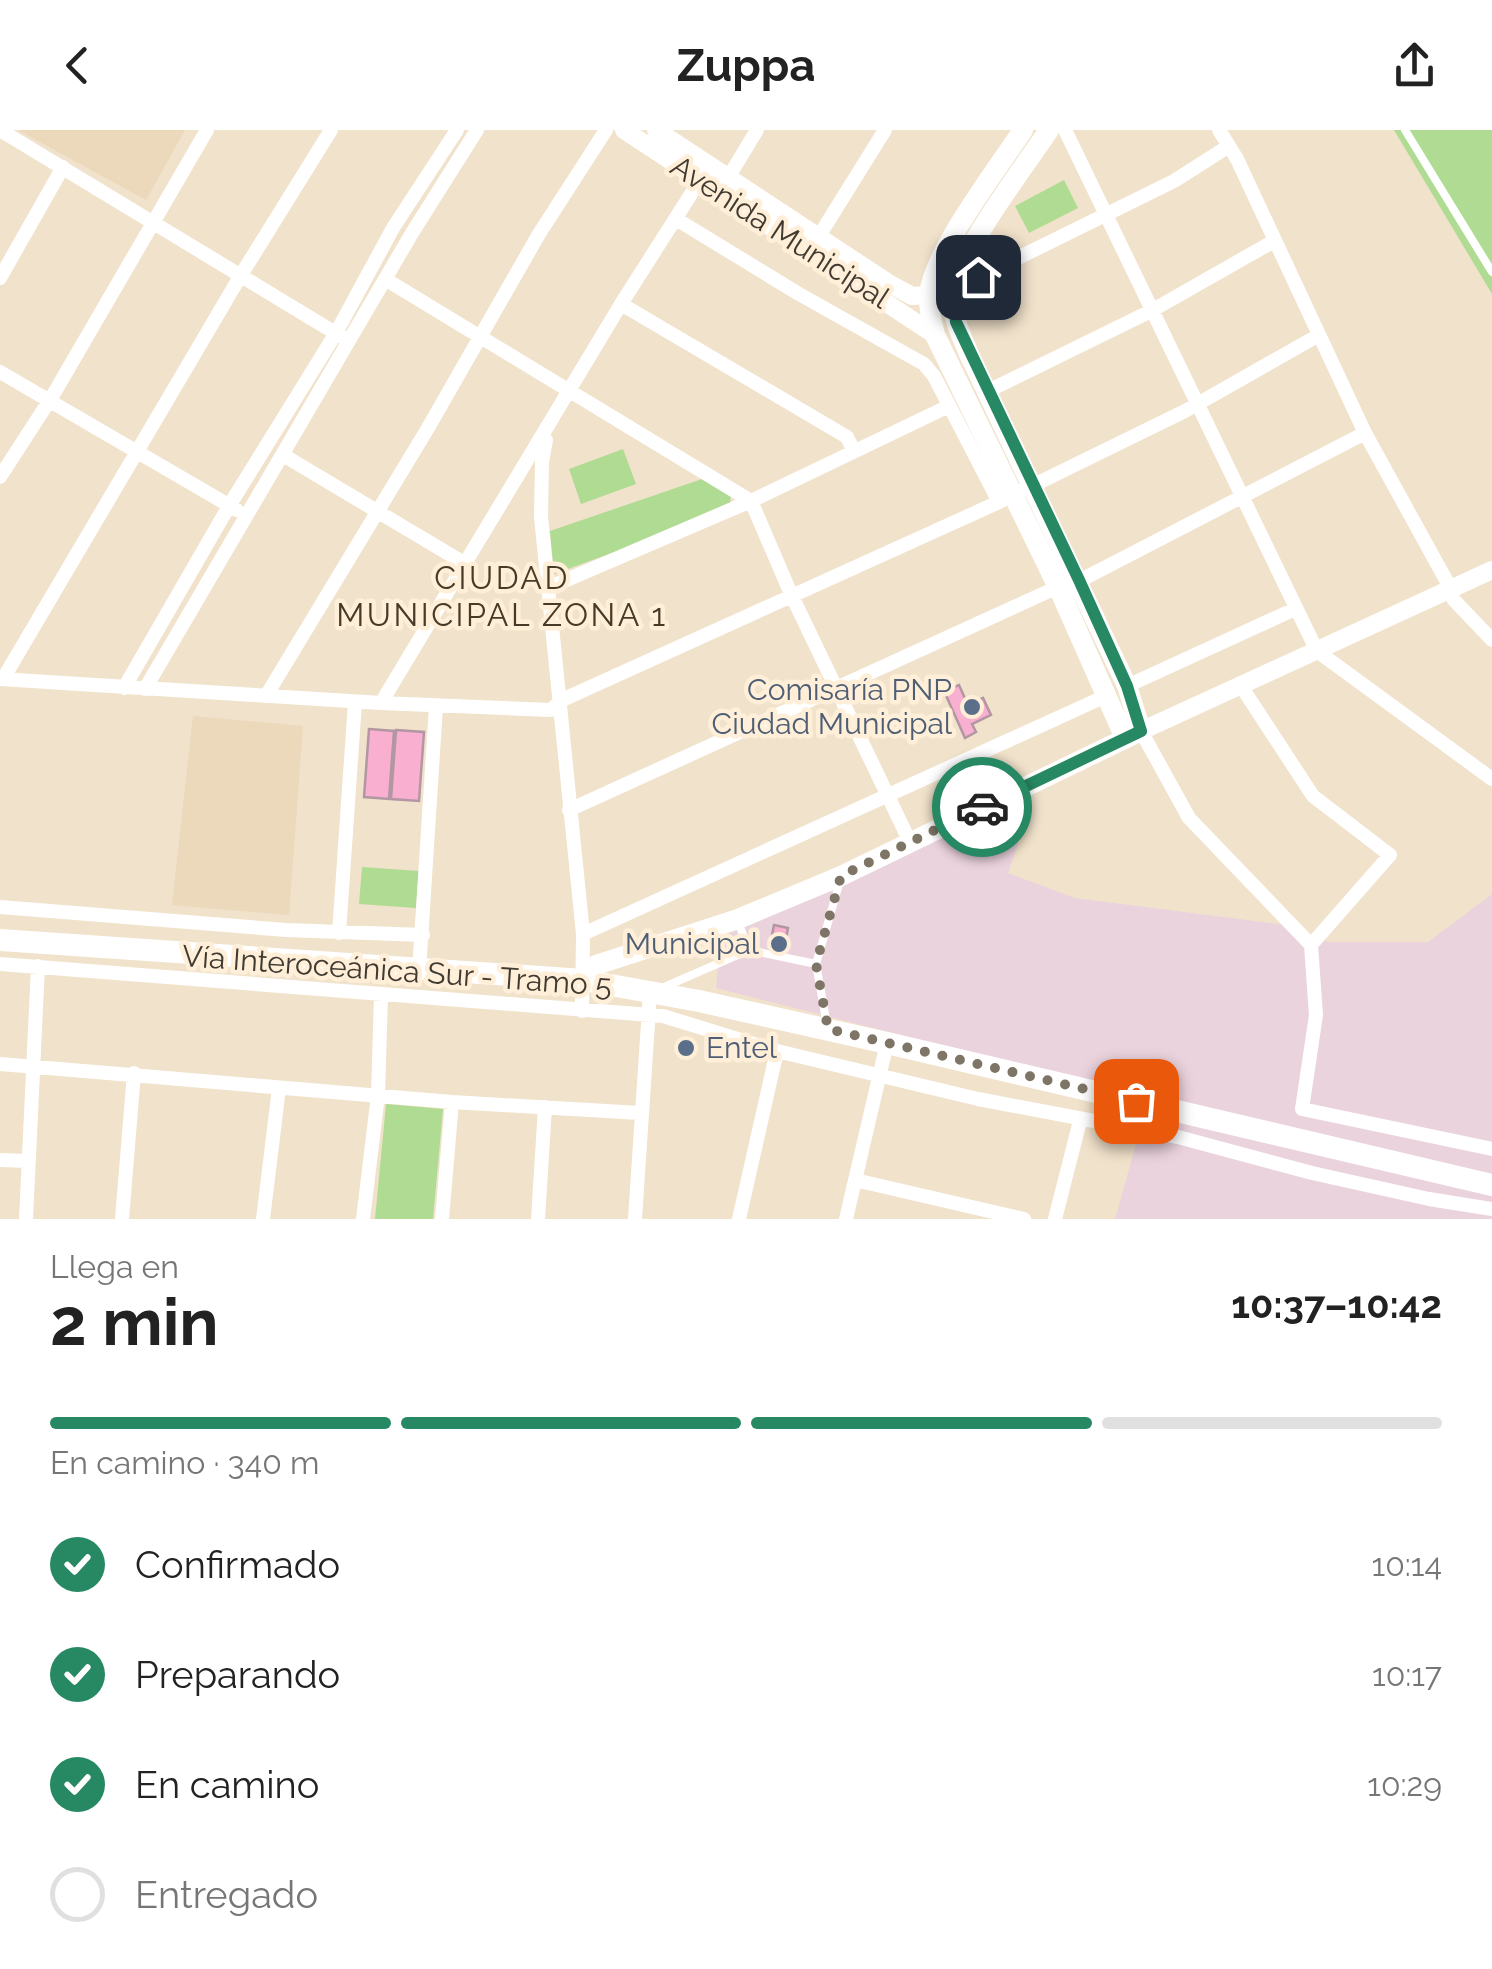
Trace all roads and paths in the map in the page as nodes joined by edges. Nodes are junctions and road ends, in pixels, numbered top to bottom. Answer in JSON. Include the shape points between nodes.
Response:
{"nodes":[{"id":1,"x":0,"y":130,"type":"edge"},
{"id":2,"x":207,"y":130,"type":"edge"},
{"id":3,"x":331,"y":130,"type":"edge"},
{"id":4,"x":457,"y":130,"type":"edge"},
{"id":5,"x":477,"y":130,"type":"edge"},
{"id":6,"x":606,"y":130,"type":"edge"},
{"id":7,"x":656,"y":130,"type":"edge"},
{"id":8,"x":757,"y":130,"type":"edge"},
{"id":9,"x":885,"y":130,"type":"edge"},
{"id":10,"x":1022,"y":130,"type":"edge"},
{"id":11,"x":1049,"y":130,"type":"edge"},
{"id":12,"x":1065,"y":130,"type":"edge"},
{"id":13,"x":1220,"y":130,"type":"edge"},
{"id":14,"x":1405,"y":130,"type":"edge"},
{"id":15,"x":631,"y":132,"type":"edge"},
{"id":16,"x":1229,"y":146,"type":"junction"},
{"id":17,"x":63,"y":168,"type":"junction"},
{"id":18,"x":728,"y":178,"type":"junction"},
{"id":19,"x":700,"y":180,"type":"junction"},
{"id":20,"x":1105,"y":214,"type":"junction"},
{"id":21,"x":676,"y":219,"type":"junction"},
{"id":22,"x":152,"y":220,"type":"junction"},
{"id":23,"x":1274,"y":241,"type":"junction"},
{"id":24,"x":813,"y":245,"type":"junction"},
{"id":25,"x":1492,"y":272,"type":"edge"},
{"id":26,"x":240,"y":275,"type":"junction"},
{"id":27,"x":0,"y":278,"type":"edge"},
{"id":28,"x":385,"y":279,"type":"junction"},
{"id":29,"x":953,"y":290,"type":"junction"},
{"id":30,"x":929,"y":295,"type":"junction"},
{"id":31,"x":621,"y":304,"type":"junction"},
{"id":32,"x":1151,"y":312,"type":"junction"},
{"id":33,"x":336,"y":333,"type":"junction"},
{"id":34,"x":935,"y":334,"type":"junction"},
{"id":35,"x":1319,"y":335,"type":"junction"},
{"id":36,"x":480,"y":337,"type":"junction"},
{"id":37,"x":350,"y":341,"type":"junction"},
{"id":38,"x":0,"y":372,"type":"edge"},
{"id":39,"x":988,"y":390,"type":"junction"},
{"id":40,"x":571,"y":391,"type":"junction"},
{"id":41,"x":48,"y":402,"type":"junction"},
{"id":42,"x":1197,"y":404,"type":"junction"},
{"id":43,"x":948,"y":406,"type":"junction"},
{"id":44,"x":547,"y":431,"type":"junction"},
{"id":45,"x":1366,"y":433,"type":"junction"},
{"id":46,"x":854,"y":451,"type":"junction"},
{"id":47,"x":138,"y":453,"type":"junction"},
{"id":48,"x":283,"y":455,"type":"junction"},
{"id":49,"x":0,"y":477,"type":"edge"},
{"id":50,"x":1033,"y":485,"type":"junction"},
{"id":51,"x":1244,"y":497,"type":"junction"},
{"id":52,"x":1006,"y":498,"type":"junction"},
{"id":53,"x":751,"y":501,"type":"junction"},
{"id":54,"x":229,"y":506,"type":"junction"},
{"id":55,"x":377,"y":512,"type":"junction"},
{"id":56,"x":246,"y":514,"type":"junction"},
{"id":57,"x":464,"y":563,"type":"junction"},
{"id":58,"x":1492,"y":570,"type":"edge"},
{"id":59,"x":1079,"y":580,"type":"junction"},
{"id":60,"x":550,"y":587,"type":"junction"},
{"id":61,"x":1058,"y":587,"type":"junction"},
{"id":62,"x":1451,"y":589,"type":"junction"},
{"id":63,"x":792,"y":594,"type":"junction"},
{"id":64,"x":1295,"y":609,"type":"junction"},
{"id":65,"x":1492,"y":640,"type":"edge"},
{"id":66,"x":1317,"y":651,"type":"junction"},
{"id":67,"x":1,"y":679,"type":"edge"},
{"id":68,"x":1127,"y":686,"type":"junction"},
{"id":69,"x":1241,"y":686,"type":"junction"},
{"id":70,"x":124,"y":688,"type":"junction"},
{"id":71,"x":837,"y":688,"type":"junction"},
{"id":72,"x":145,"y":689,"type":"junction"},
{"id":73,"x":266,"y":696,"type":"junction"},
{"id":74,"x":1106,"y":696,"type":"junction"},
{"id":75,"x":562,"y":700,"type":"junction"},
{"id":76,"x":355,"y":702,"type":"junction"},
{"id":77,"x":381,"y":704,"type":"junction"},
{"id":78,"x":436,"y":706,"type":"junction"},
{"id":79,"x":1133,"y":734,"type":"junction"},
{"id":80,"x":1492,"y":779,"type":"edge"},
{"id":81,"x":888,"y":797,"type":"junction"},
{"id":82,"x":568,"y":810,"type":"junction"},
{"id":83,"x":910,"y":842,"type":"junction"},
{"id":84,"x":841,"y":876,"type":"junction"},
{"id":85,"x":0,"y":907,"type":"edge"},
{"id":86,"x":738,"y":920,"type":"junction"},
{"id":87,"x":338,"y":932,"type":"junction"},
{"id":88,"x":583,"y":934,"type":"junction"},
{"id":89,"x":423,"y":936,"type":"junction"},
{"id":90,"x":0,"y":940,"type":"edge"},
{"id":91,"x":1311,"y":946,"type":"junction"},
{"id":92,"x":750,"y":950,"type":"junction"},
{"id":93,"x":0,"y":964,"type":"edge"},
{"id":94,"x":816,"y":964,"type":"junction"},
{"id":95,"x":38,"y":966,"type":"junction"},
{"id":96,"x":419,"y":971,"type":"junction"},
{"id":97,"x":583,"y":980,"type":"junction"},
{"id":98,"x":380,"y":994,"type":"junction"},
{"id":99,"x":649,"y":1005,"type":"junction"},
{"id":100,"x":582,"y":1012,"type":"junction"},
{"id":101,"x":828,"y":1029,"type":"junction"},
{"id":102,"x":887,"y":1042,"type":"junction"},
{"id":103,"x":777,"y":1051,"type":"junction"},
{"id":104,"x":0,"y":1064,"type":"edge"},
{"id":105,"x":32,"y":1065,"type":"junction"},
{"id":106,"x":134,"y":1073,"type":"junction"},
{"id":107,"x":879,"y":1075,"type":"junction"},
{"id":108,"x":278,"y":1088,"type":"junction"},
{"id":109,"x":378,"y":1095,"type":"junction"},
{"id":110,"x":452,"y":1102,"type":"junction"},
{"id":111,"x":545,"y":1107,"type":"junction"},
{"id":112,"x":640,"y":1113,"type":"junction"},
{"id":113,"x":1080,"y":1120,"type":"junction"},
{"id":114,"x":1492,"y":1149,"type":"edge"},
{"id":115,"x":0,"y":1160,"type":"edge"},
{"id":116,"x":28,"y":1161,"type":"junction"},
{"id":117,"x":855,"y":1180,"type":"junction"},
{"id":118,"x":1492,"y":1185,"type":"edge"},
{"id":119,"x":1492,"y":1209,"type":"edge"},
{"id":120,"x":1467,"y":1212,"type":"edge"},
{"id":121,"x":26,"y":1219,"type":"edge"},
{"id":122,"x":122,"y":1219,"type":"edge"},
{"id":123,"x":263,"y":1219,"type":"edge"},
{"id":124,"x":364,"y":1219,"type":"edge"},
{"id":125,"x":442,"y":1219,"type":"edge"},
{"id":126,"x":538,"y":1219,"type":"edge"},
{"id":127,"x":635,"y":1219,"type":"edge"},
{"id":128,"x":739,"y":1219,"type":"edge"},
{"id":129,"x":846,"y":1219,"type":"edge"},
{"id":130,"x":1024,"y":1219,"type":"edge"},
{"id":131,"x":1055,"y":1219,"type":"edge"}],
"edges":[{"from":1,"to":17,"type":"street"},
{"from":2,"to":22,"type":"street"},
{"from":3,"to":26,"type":"street"},
{"from":4,"to":33,"type":"street"},
{"from":5,"to":28,"type":"street"},
{"from":6,"to":36,"type":"street"},
{"from":7,"to":18,"type":"street","name":"Avenida Municipal"},
{"from":8,"to":18,"type":"street"},
{"from":9,"to":24,"type":"street"},
{"from":10,"to":30,"type":"main road","via":[[954,236]]},
{"from":11,"to":29,"type":"main road","via":[[967,254]]},
{"from":12,"to":20,"type":"street"},
{"from":13,"to":16,"type":"street"},
{"from":14,"to":25,"type":"lane"},
{"from":15,"to":19,"type":"street","name":"Avenida Municipal"},
{"from":16,"to":20,"type":"street"},
{"from":16,"to":23,"type":"street"},
{"from":17,"to":22,"type":"street"},
{"from":17,"to":27,"type":"street"},
{"from":18,"to":19,"type":"street"},
{"from":18,"to":24,"type":"street","name":"Avenida Municipal"},
{"from":19,"to":21,"type":"street"},
{"from":19,"to":24,"type":"street","name":"Avenida Municipal"},
{"from":20,"to":29,"type":"street"},
{"from":20,"to":32,"type":"street"},
{"from":21,"to":31,"type":"street"},
{"from":21,"to":43,"type":"street","via":[[924,364]]},
{"from":22,"to":26,"type":"street"},
{"from":22,"to":41,"type":"street"},
{"from":23,"to":32,"type":"street"},
{"from":23,"to":35,"type":"street"},
{"from":24,"to":30,"type":"street","name":"Avenida Municipal","via":[[904,293]]},
{"from":24,"to":34,"type":"street","name":"Avenida Municipal"},
{"from":26,"to":33,"type":"street"},
{"from":26,"to":47,"type":"street"},
{"from":28,"to":36,"type":"street"},
{"from":28,"to":37,"type":"street"},
{"from":29,"to":39,"type":"main road","via":[[956,322]]},
{"from":30,"to":34,"type":"main road"},
{"from":31,"to":40,"type":"street"},
{"from":31,"to":46,"type":"street","via":[[848,437]]},
{"from":32,"to":39,"type":"street"},
{"from":32,"to":42,"type":"street"},
{"from":33,"to":37,"type":"street"},
{"from":33,"to":54,"type":"street"},
{"from":34,"to":52,"type":"main road"},
{"from":35,"to":42,"type":"street"},
{"from":35,"to":45,"type":"street"},
{"from":36,"to":40,"type":"street"},
{"from":36,"to":55,"type":"street"},
{"from":37,"to":48,"type":"street"},
{"from":38,"to":41,"type":"street"},
{"from":39,"to":50,"type":"main road"},
{"from":40,"to":44,"type":"street"},
{"from":40,"to":53,"type":"street"},
{"from":41,"to":47,"type":"street"},
{"from":41,"to":49,"type":"street"},
{"from":42,"to":50,"type":"street"},
{"from":42,"to":51,"type":"street"},
{"from":43,"to":46,"type":"street"},
{"from":43,"to":52,"type":"street"},
{"from":44,"to":57,"type":"street"},
{"from":44,"to":60,"type":"street","via":[[540,487]]},
{"from":45,"to":51,"type":"street"},
{"from":45,"to":62,"type":"street"},
{"from":46,"to":53,"type":"street"},
{"from":47,"to":54,"type":"street"},
{"from":47,"to":67,"type":"street"},
{"from":48,"to":55,"type":"street"},
{"from":48,"to":56,"type":"street"},
{"from":50,"to":52,"type":"street"},
{"from":50,"to":59,"type":"main road"},
{"from":51,"to":59,"type":"street"},
{"from":51,"to":64,"type":"street"},
{"from":52,"to":61,"type":"main road"},
{"from":52,"to":63,"type":"street"},
{"from":53,"to":60,"type":"street"},
{"from":53,"to":63,"type":"street"},
{"from":54,"to":56,"type":"street"},
{"from":54,"to":70,"type":"street"},
{"from":55,"to":57,"type":"street"},
{"from":55,"to":73,"type":"street"},
{"from":56,"to":72,"type":"street"},
{"from":57,"to":77,"type":"street"},
{"from":58,"to":62,"type":"street"},
{"from":59,"to":68,"type":"main road"},
{"from":60,"to":75,"type":"street"},
{"from":61,"to":71,"type":"street"},
{"from":61,"to":74,"type":"main road"},
{"from":62,"to":65,"type":"street"},
{"from":62,"to":66,"type":"street"},
{"from":63,"to":71,"type":"street"},
{"from":63,"to":75,"type":"street"},
{"from":64,"to":66,"type":"street"},
{"from":64,"to":68,"type":"street"},
{"from":66,"to":69,"type":"street"},
{"from":66,"to":80,"type":"street"},
{"from":67,"to":70,"type":"street"},
{"from":68,"to":79,"type":"main road"},
{"from":69,"to":79,"type":"street"},
{"from":69,"to":91,"type":"street","via":[[1313,796],[1390,855]]},
{"from":70,"to":72,"type":"street"},
{"from":71,"to":81,"type":"street"},
{"from":71,"to":82,"type":"street"},
{"from":72,"to":73,"type":"street"},
{"from":73,"to":76,"type":"street"},
{"from":74,"to":79,"type":"main road"},
{"from":74,"to":81,"type":"street"},
{"from":75,"to":78,"type":"street","via":[[552,710]]},
{"from":75,"to":82,"type":"street"},
{"from":76,"to":77,"type":"street"},
{"from":76,"to":87,"type":"street"},
{"from":77,"to":78,"type":"street"},
{"from":78,"to":89,"type":"street"},
{"from":79,"to":83,"type":"main road"},
{"from":79,"to":91,"type":"street","via":[[1189,818]]},
{"from":81,"to":83,"type":"street"},
{"from":81,"to":88,"type":"street"},
{"from":82,"to":88,"type":"street"},
{"from":83,"to":84,"type":"main road"},
{"from":84,"to":86,"type":"main road"},
{"from":84,"to":94,"type":"lane"},
{"from":85,"to":87,"type":"street"},
{"from":86,"to":92,"type":"lane"},
{"from":86,"to":97,"type":"main road","via":[[596,965]]},
{"from":87,"to":89,"type":"street"},
{"from":88,"to":97,"type":"street"},
{"from":89,"to":96,"type":"street"},
{"from":90,"to":96,"type":"highway","name":"Vía Interoceánica Sur - Tramo 5"},
{"from":91,"to":114,"type":"street","via":[[1316,1016],[1302,1109]]},
{"from":92,"to":94,"type":"lane"},
{"from":92,"to":99,"type":"lane"},
{"from":93,"to":95,"type":"street"},
{"from":94,"to":101,"type":"lane"},
{"from":95,"to":98,"type":"street"},
{"from":95,"to":105,"type":"street"},
{"from":96,"to":97,"type":"highway","name":"Vía Interoceánica Sur - Tramo 5"},
{"from":97,"to":99,"type":"highway","name":"Vía Interoceánica Sur - Tramo 5"},
{"from":97,"to":100,"type":"street"},
{"from":98,"to":100,"type":"street"},
{"from":98,"to":109,"type":"street"},
{"from":99,"to":100,"type":"street"},
{"from":99,"to":101,"type":"highway","name":"Vía Interoceánica Sur - Tramo 5"},
{"from":99,"to":103,"type":"street","via":[[663,1016]]},
{"from":99,"to":112,"type":"street"},
{"from":101,"to":102,"type":"highway","name":"Vía Interoceánica Sur - Tramo 5"},
{"from":102,"to":107,"type":"street"},
{"from":102,"to":118,"type":"highway","name":"Vía Interoceánica Sur - Tramo 5"},
{"from":103,"to":107,"type":"street"},
{"from":103,"to":128,"type":"street"},
{"from":104,"to":105,"type":"street"},
{"from":105,"to":106,"type":"street"},
{"from":105,"to":116,"type":"street"},
{"from":106,"to":108,"type":"street"},
{"from":106,"to":122,"type":"street"},
{"from":107,"to":113,"type":"street"},
{"from":107,"to":117,"type":"street"},
{"from":108,"to":109,"type":"street"},
{"from":108,"to":123,"type":"street"},
{"from":109,"to":110,"type":"street"},
{"from":109,"to":124,"type":"street"},
{"from":110,"to":111,"type":"street"},
{"from":110,"to":125,"type":"street"},
{"from":111,"to":112,"type":"street"},
{"from":111,"to":126,"type":"street"},
{"from":112,"to":127,"type":"street"},
{"from":113,"to":120,"type":"street","via":[[1178,1137]]},
{"from":113,"to":131,"type":"street"},
{"from":115,"to":116,"type":"street"},
{"from":116,"to":121,"type":"street"},
{"from":117,"to":129,"type":"street"},
{"from":117,"to":130,"type":"street"},
{"from":119,"to":120,"type":"street"}]}
